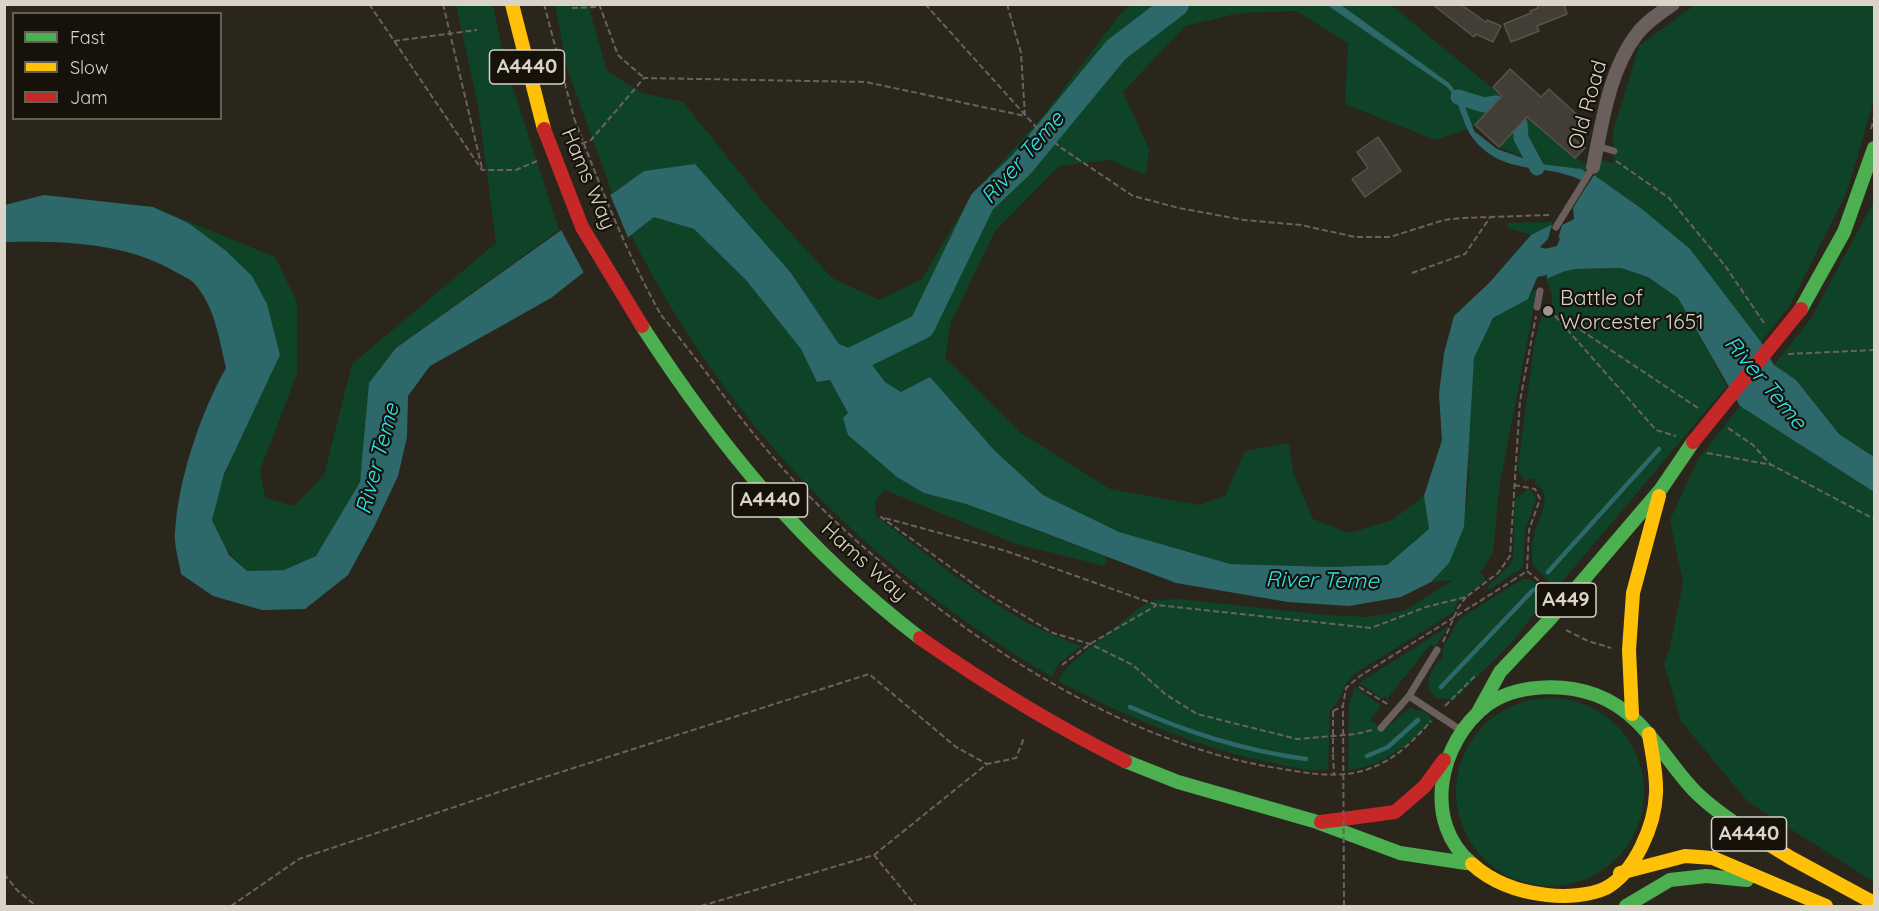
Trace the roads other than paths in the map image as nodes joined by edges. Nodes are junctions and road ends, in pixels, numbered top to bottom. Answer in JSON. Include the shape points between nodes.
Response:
{"nodes":[{"id":1,"x":512,"y":4,"type":"edge"},
{"id":2,"x":1673,"y":4,"type":"edge"},
{"id":3,"x":1597,"y":146,"type":"junction"},
{"id":4,"x":1875,"y":148,"type":"edge"},
{"id":5,"x":1614,"y":151,"type":"dead end"},
{"id":6,"x":1593,"y":167,"type":"joint"},
{"id":7,"x":1556,"y":227,"type":"dead end"},
{"id":8,"x":1540,"y":291,"type":"dead end"},
{"id":9,"x":1538,"y":307,"type":"road end"},
{"id":10,"x":1661,"y":489,"type":"junction"},
{"id":11,"x":1437,"y":650,"type":"road end"},
{"id":12,"x":1409,"y":696,"type":"junction"},
{"id":13,"x":1477,"y":714,"type":"junction"},
{"id":14,"x":1632,"y":714,"type":"junction"},
{"id":15,"x":1381,"y":728,"type":"road end"},
{"id":16,"x":1462,"y":731,"type":"junction"},
{"id":17,"x":1649,"y":734,"type":"junction"},
{"id":18,"x":1450,"y":752,"type":"junction"},
{"id":19,"x":1317,"y":822,"type":"junction"},
{"id":20,"x":1466,"y":863,"type":"junction"},
{"id":21,"x":1620,"y":873,"type":"junction"},
{"id":22,"x":1605,"y":888,"type":"junction"},
{"id":23,"x":1875,"y":903,"type":"edge"},
{"id":24,"x":1593,"y":906,"type":"edge"},
{"id":25,"x":1626,"y":906,"type":"edge"},
{"id":26,"x":1821,"y":906,"type":"edge"},
{"id":27,"x":1826,"y":906,"type":"edge"}],
"edges":[{"from":1,"to":19,"type":"main road","name":"Hams Way","number":"A4440","bridge":true,"via":[[544,129],[582,227],[673,379],[723,447],[792,526],[896,619],[964,672],[1028,712],[1135,765],[1197,789]]},
{"from":2,"to":3,"type":"street","name":"Old Road","via":[[1636,34],[1620,64]]},
{"from":3,"to":5,"type":"lane"},
{"from":3,"to":6,"type":"street","name":"Old Road"},
{"from":4,"to":10,"type":"main road","number":"A449","bridge":true,"via":[[1850,220],[1828,266],[1801,309]]},
{"from":6,"to":7,"type":"lane","name":"Old Road"},
{"from":8,"to":9,"type":"lane"},
{"from":10,"to":13,"type":"main road","number":"A449","via":[[1500,672]]},
{"from":10,"to":14,"type":"main road","number":"A449","via":[[1633,593],[1629,650]]},
{"from":11,"to":12,"type":"lane"},
{"from":12,"to":15,"type":"lane"},
{"from":12,"to":16,"type":"lane"},
{"from":13,"to":14,"type":"main road","via":[[1503,696],[1520,690],[1556,687],[1595,696]]},
{"from":13,"to":16,"type":"main road"},
{"from":14,"to":17,"type":"main road"},
{"from":16,"to":18,"type":"main road"},
{"from":17,"to":21,"type":"main road","via":[[1656,789],[1654,810],[1637,853]]},
{"from":17,"to":23,"type":"main road","number":"A4440","via":[[1708,804],[1783,855]]},
{"from":18,"to":19,"type":"main road","name":"Hams Way","number":"A4440","via":[[1425,786],[1395,812]]},
{"from":18,"to":20,"type":"main road","via":[[1442,777],[1443,816],[1447,831]]},
{"from":19,"to":20,"type":"main road","name":"Hams Way","number":"A4440","via":[[1401,853]]},
{"from":20,"to":22,"type":"main road","via":[[1503,895],[1526,900],[1555,902],[1582,898]]},
{"from":21,"to":22,"type":"main road"},
{"from":21,"to":27,"type":"main road","number":"A4440","via":[[1685,856],[1713,858]]},
{"from":22,"to":24,"type":"main road"},
{"from":25,"to":26,"type":"main road","via":[[1670,880],[1706,876],[1743,879],[1793,900]]}]}
